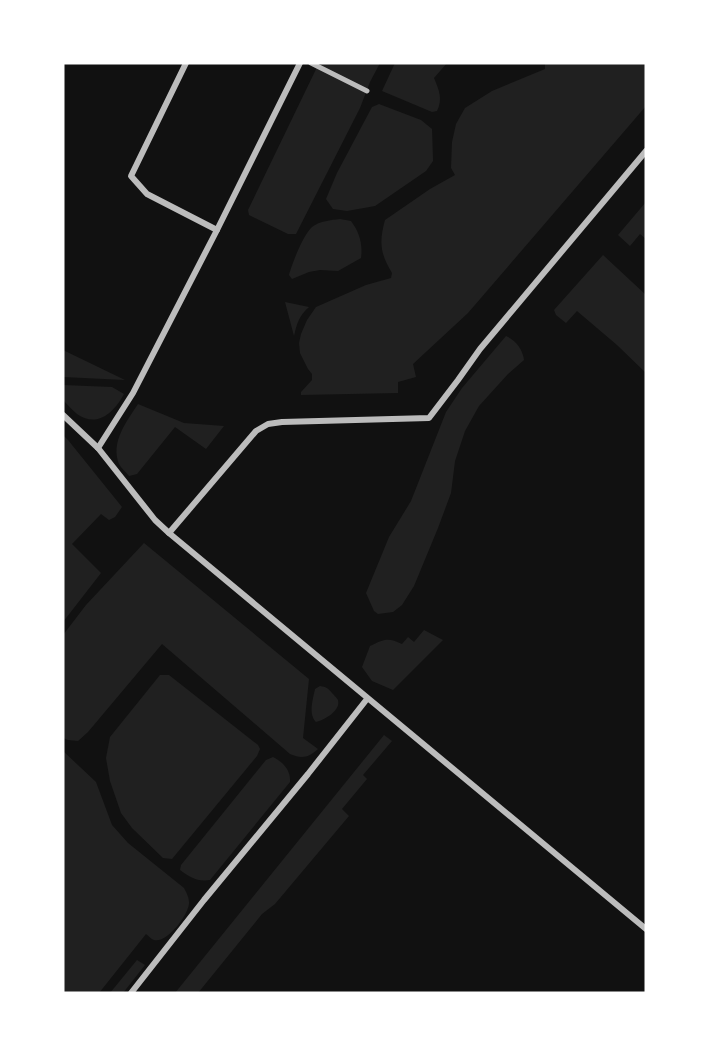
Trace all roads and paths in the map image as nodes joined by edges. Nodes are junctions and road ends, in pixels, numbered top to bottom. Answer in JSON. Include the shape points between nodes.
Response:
{"nodes":[{"id":1,"x":186,"y":63,"type":"edge"},
{"id":2,"x":300,"y":63,"type":"edge"},
{"id":3,"x":311,"y":63,"type":"edge"},
{"id":4,"x":367,"y":91,"type":"dead end"},
{"id":5,"x":646,"y":152,"type":"edge"},
{"id":6,"x":217,"y":230,"type":"junction"},
{"id":7,"x":63,"y":415,"type":"edge"},
{"id":8,"x":98,"y":448,"type":"junction"},
{"id":9,"x":169,"y":533,"type":"junction"},
{"id":10,"x":367,"y":699,"type":"junction"},
{"id":11,"x":646,"y":929,"type":"edge"},
{"id":12,"x":131,"y":993,"type":"edge"}],
"edges":[{"from":1,"to":6,"type":"street","via":[[131,176],[147,194]]},
{"from":2,"to":6,"type":"street"},
{"from":3,"to":4,"type":"street"},
{"from":5,"to":9,"type":"street","via":[[480,348],[429,418],[268,424],[256,431]]},
{"from":6,"to":8,"type":"street","via":[[134,393]]},
{"from":7,"to":8,"type":"street"},
{"from":8,"to":9,"type":"street"},
{"from":9,"to":10,"type":"street"},
{"from":10,"to":11,"type":"street"},
{"from":10,"to":12,"type":"street"}]}
